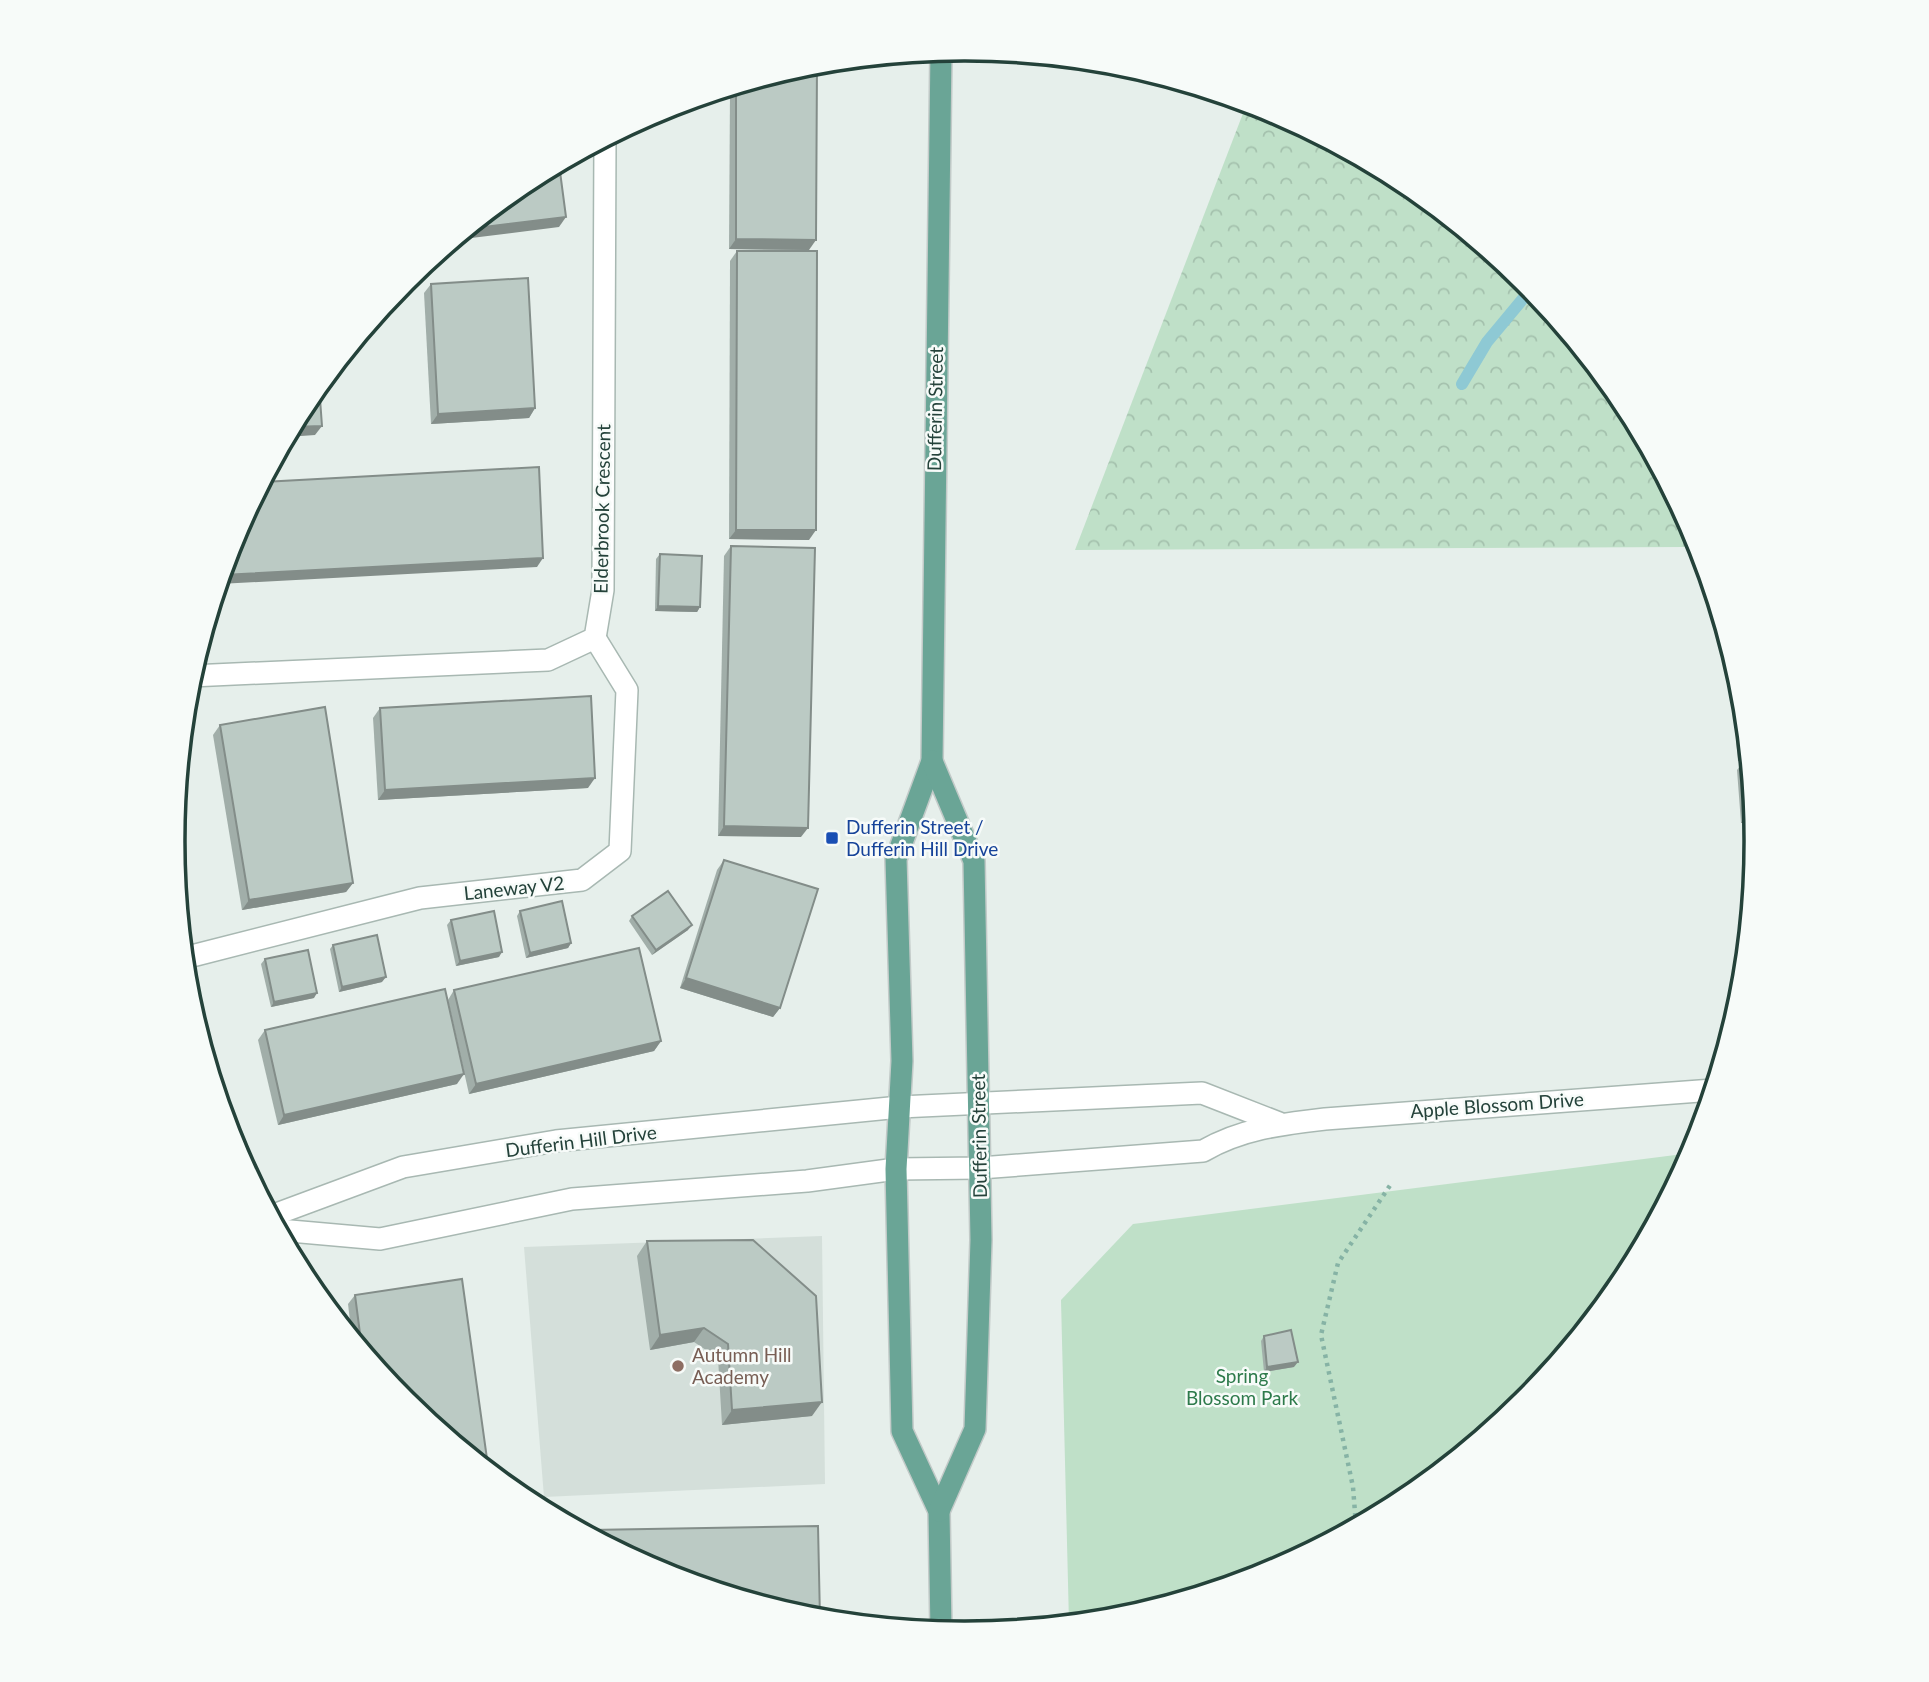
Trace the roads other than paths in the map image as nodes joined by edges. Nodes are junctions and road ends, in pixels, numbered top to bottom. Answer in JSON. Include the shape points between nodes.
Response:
{"nodes":[{"id":1,"x":939,"y":62,"type":"edge"},
{"id":2,"x":605,"y":150,"type":"edge"},
{"id":3,"x":594,"y":638,"type":"junction"},
{"id":4,"x":203,"y":675,"type":"edge"},
{"id":5,"x":932,"y":761,"type":"junction"},
{"id":6,"x":193,"y":956,"type":"edge"},
{"id":7,"x":1703,"y":1091,"type":"edge"},
{"id":8,"x":978,"y":1104,"type":"junction"},
{"id":9,"x":900,"y":1107,"type":"junction"},
{"id":10,"x":1281,"y":1124,"type":"junction"},
{"id":11,"x":980,"y":1167,"type":"junction"},
{"id":12,"x":896,"y":1169,"type":"junction"},
{"id":13,"x":279,"y":1213,"type":"edge"},
{"id":14,"x":289,"y":1231,"type":"edge"},
{"id":15,"x":939,"y":1511,"type":"junction"},
{"id":16,"x":941,"y":1620,"type":"edge"}],
"edges":[{"from":1,"to":5,"type":"main road","name":"Dufferin Street"},
{"from":2,"to":3,"type":"street","name":"Elderbrook Crescent","via":[[603,590]]},
{"from":3,"to":4,"type":"street","via":[[548,660]]},
{"from":3,"to":6,"type":"street","name":"Laneway V2","via":[[627,690],[620,851],[582,880],[420,898]]},
{"from":5,"to":8,"type":"main road","name":"Dufferin Street","via":[[974,861]]},
{"from":5,"to":9,"type":"main road","name":"Dufferin Street","via":[[896,859]]},
{"from":7,"to":10,"type":"street","name":"Apple Blossom Drive"},
{"from":8,"to":9,"type":"street","name":"Apple Blossom Drive"},
{"from":8,"to":10,"type":"street","name":"Apple Blossom Drive","via":[[1202,1093]]},
{"from":8,"to":11,"type":"main road","name":"Dufferin Street"},
{"from":9,"to":12,"type":"main road","name":"Dufferin Street"},
{"from":9,"to":13,"type":"street","name":"Dufferin Hill Drive","via":[[556,1141],[416,1164]]},
{"from":10,"to":11,"type":"street","name":"Apple Blossom Drive","via":[[1224,1139],[1203,1151]]},
{"from":11,"to":12,"type":"street","name":"Apple Blossom Drive"},
{"from":11,"to":15,"type":"main road","name":"Dufferin Street","via":[[975,1429]]},
{"from":12,"to":14,"type":"street","via":[[807,1181],[572,1199],[380,1239]]},
{"from":12,"to":15,"type":"main road","name":"Dufferin Street","via":[[902,1431]]},
{"from":15,"to":16,"type":"main road","name":"Dufferin Street"}]}
